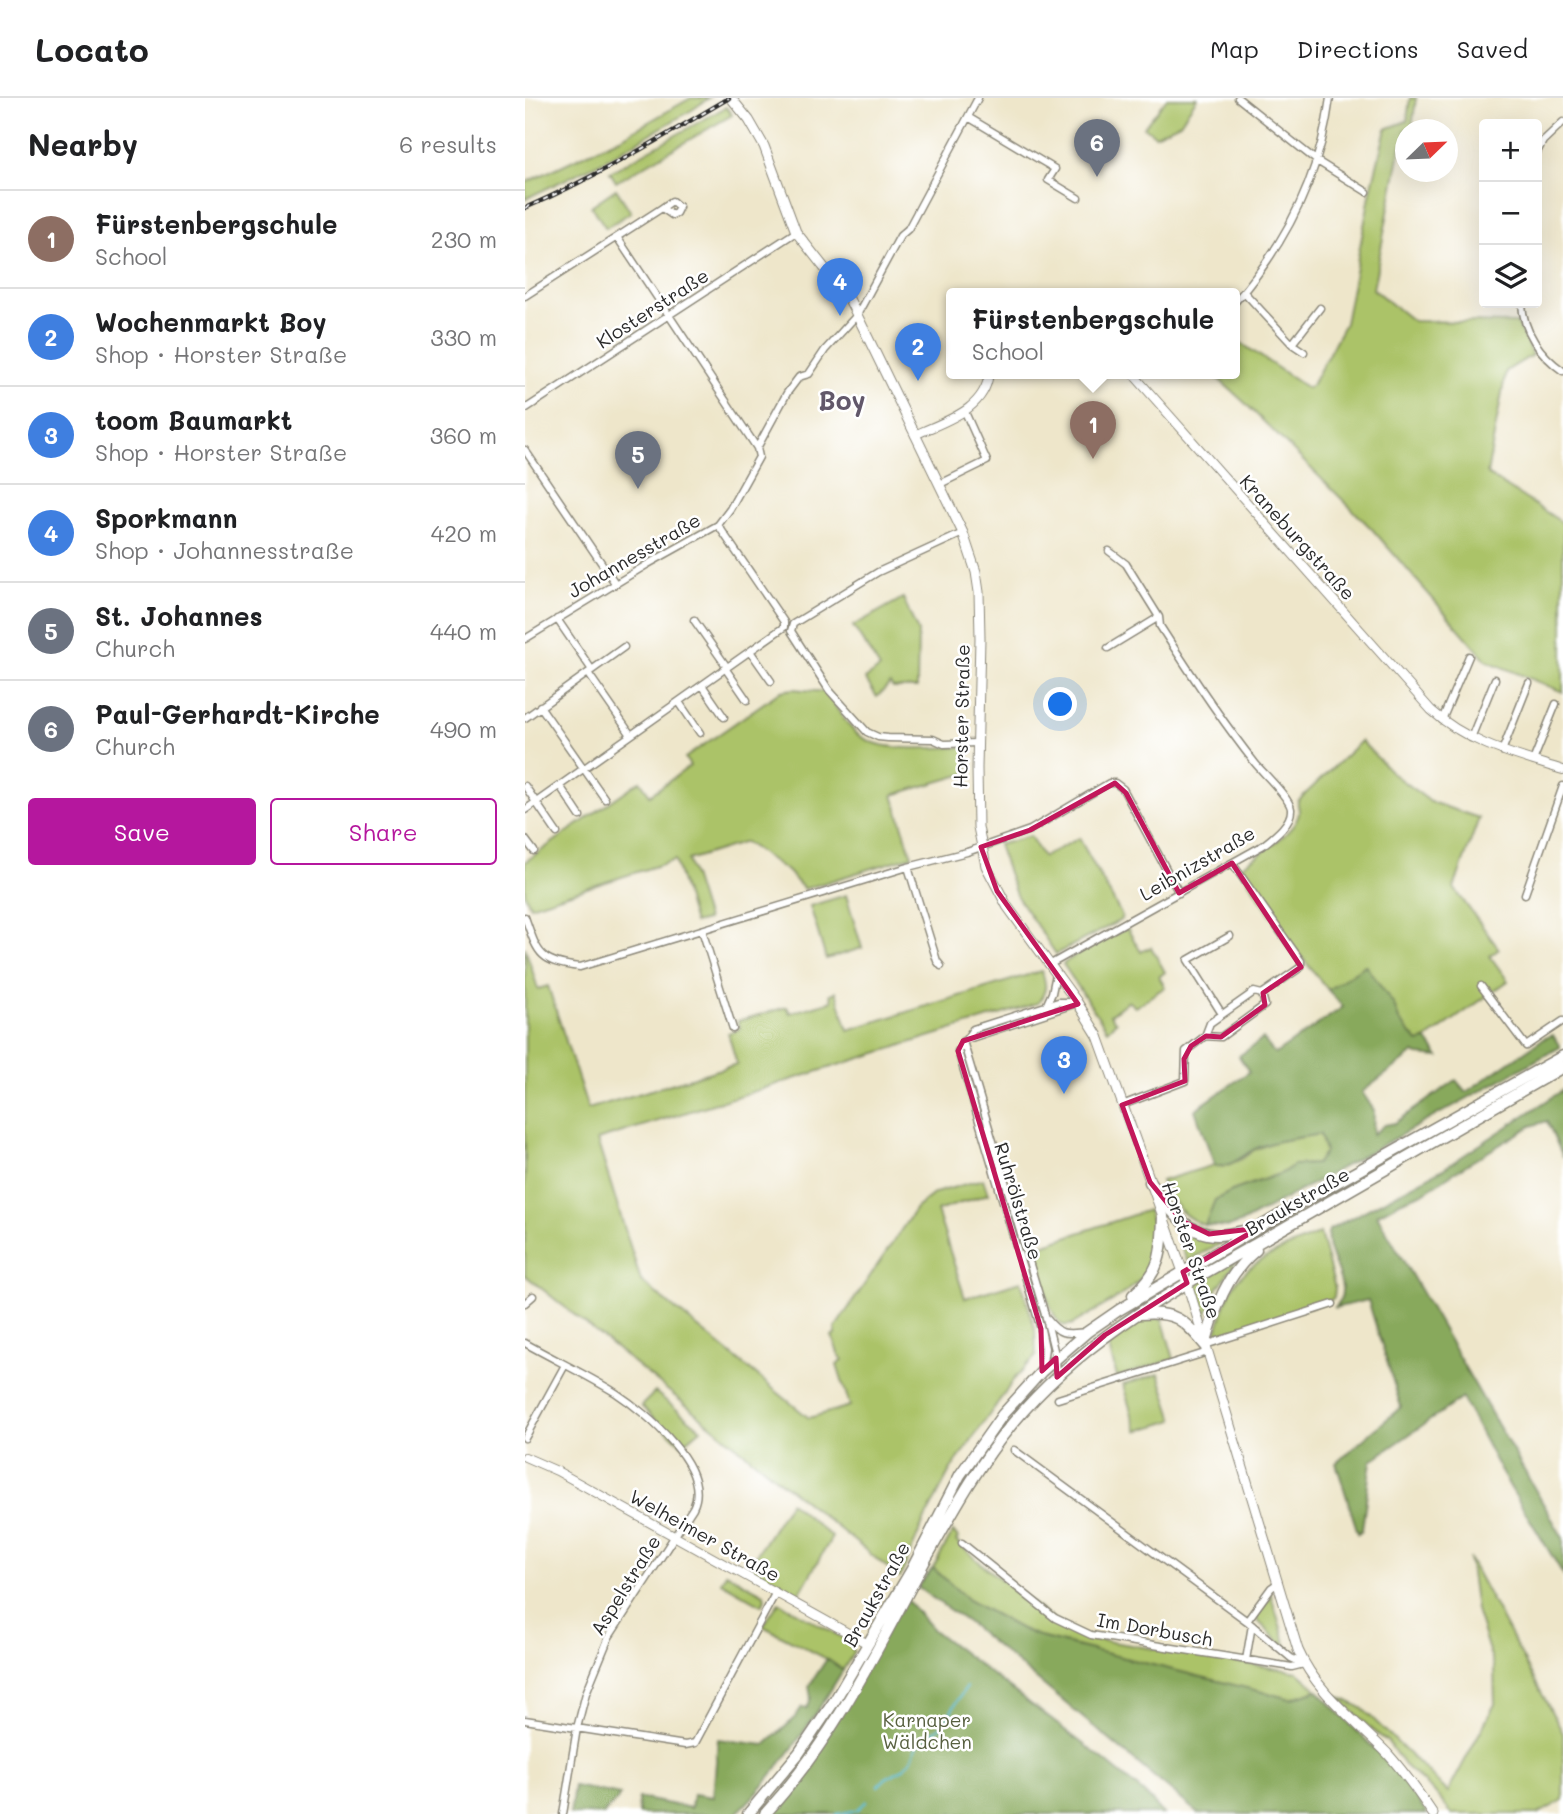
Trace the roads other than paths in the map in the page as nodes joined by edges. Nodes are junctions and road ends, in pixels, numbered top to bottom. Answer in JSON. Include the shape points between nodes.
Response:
{"nodes":[{"id":1,"x":978,"y":98,"type":"edge"},
{"id":2,"x":1238,"y":98,"type":"edge"},
{"id":3,"x":1331,"y":98,"type":"edge"},
{"id":4,"x":733,"y":100,"type":"edge"},
{"id":5,"x":968,"y":117,"type":"junction"},
{"id":6,"x":1563,"y":122,"type":"edge"},
{"id":7,"x":1542,"y":143,"type":"edge"},
{"id":8,"x":1317,"y":161,"type":"junction"},
{"id":9,"x":1367,"y":192,"type":"dead end"},
{"id":10,"x":1078,"y":198,"type":"dead end"},
{"id":11,"x":662,"y":208,"type":"dead end"},
{"id":12,"x":796,"y":232,"type":"junction"},
{"id":13,"x":618,"y":237,"type":"junction"},
{"id":14,"x":1244,"y":292,"type":"junction"},
{"id":15,"x":525,"y":296,"type":"edge"},
{"id":16,"x":1240,"y":296,"type":"edge"},
{"id":17,"x":1320,"y":308,"type":"dead end"},
{"id":18,"x":1523,"y":308,"type":"edge"},
{"id":19,"x":857,"y":314,"type":"junction"},
{"id":20,"x":668,"y":316,"type":"junction"},
{"id":21,"x":1292,"y":344,"type":"junction"},
{"id":22,"x":1304,"y":352,"type":"dead end"},
{"id":23,"x":1563,"y":371,"type":"edge"},
{"id":24,"x":988,"y":379,"type":"edge"},
{"id":25,"x":1137,"y":379,"type":"edge"},
{"id":26,"x":525,"y":409,"type":"edge"},
{"id":27,"x":965,"y":412,"type":"junction"},
{"id":28,"x":915,"y":435,"type":"junction"},
{"id":29,"x":757,"y":448,"type":"junction"},
{"id":30,"x":525,"y":450,"type":"edge"},
{"id":31,"x":940,"y":484,"type":"junction"},
{"id":32,"x":717,"y":525,"type":"junction"},
{"id":33,"x":963,"y":533,"type":"junction"},
{"id":34,"x":1109,"y":551,"type":"dead end"},
{"id":35,"x":615,"y":583,"type":"junction"},
{"id":36,"x":1160,"y":617,"type":"junction"},
{"id":37,"x":557,"y":619,"type":"junction"},
{"id":38,"x":694,"y":620,"type":"dead end"},
{"id":39,"x":525,"y":639,"type":"edge"},
{"id":40,"x":624,"y":647,"type":"dead end"},
{"id":41,"x":1108,"y":648,"type":"dead end"},
{"id":42,"x":750,"y":651,"type":"junction"},
{"id":43,"x":1469,"y":656,"type":"dead end"},
{"id":44,"x":726,"y":668,"type":"junction"},
{"id":45,"x":590,"y":671,"type":"junction"},
{"id":46,"x":1495,"y":679,"type":"dead end"},
{"id":47,"x":771,"y":681,"type":"dead end"},
{"id":48,"x":1529,"y":683,"type":"dead end"},
{"id":49,"x":702,"y":685,"type":"junction"},
{"id":50,"x":747,"y":700,"type":"dead end"},
{"id":51,"x":679,"y":702,"type":"junction"},
{"id":52,"x":1556,"y":704,"type":"dead end"},
{"id":53,"x":540,"y":706,"type":"junction"},
{"id":54,"x":724,"y":717,"type":"dead end"},
{"id":55,"x":525,"y":718,"type":"edge"},
{"id":56,"x":1443,"y":720,"type":"junction"},
{"id":57,"x":700,"y":733,"type":"dead end"},
{"id":58,"x":631,"y":735,"type":"junction"},
{"id":59,"x":1471,"y":738,"type":"junction"},
{"id":60,"x":977,"y":743,"type":"junction"},
{"id":61,"x":1502,"y":751,"type":"junction"},
{"id":62,"x":1533,"y":761,"type":"junction"},
{"id":63,"x":584,"y":768,"type":"junction"},
{"id":64,"x":1563,"y":770,"type":"edge"},
{"id":65,"x":525,"y":786,"type":"edge"},
{"id":66,"x":560,"y":786,"type":"junction"},
{"id":67,"x":1563,"y":786,"type":"edge"},
{"id":68,"x":605,"y":799,"type":"dead end"},
{"id":69,"x":536,"y":803,"type":"junction"},
{"id":70,"x":525,"y":810,"type":"edge"},
{"id":71,"x":580,"y":816,"type":"dead end"},
{"id":72,"x":557,"y":833,"type":"dead end"},
{"id":73,"x":525,"y":839,"type":"edge"},
{"id":74,"x":981,"y":847,"type":"junction"},
{"id":75,"x":534,"y":851,"type":"dead end"},
{"id":76,"x":1232,"y":863,"type":"junction"},
{"id":77,"x":908,"y":867,"type":"junction"},
{"id":78,"x":1179,"y":893,"type":"junction"},
{"id":79,"x":1525,"y":894,"type":"dead end"},
{"id":80,"x":525,"y":917,"type":"edge"},
{"id":81,"x":702,"y":930,"type":"junction"},
{"id":82,"x":1230,"y":936,"type":"dead end"},
{"id":83,"x":1049,"y":965,"type":"junction"},
{"id":84,"x":941,"y":966,"type":"dead end"},
{"id":85,"x":1056,"y":974,"type":"junction"},
{"id":86,"x":1481,"y":986,"type":"dead end"},
{"id":87,"x":1262,"y":994,"type":"junction"},
{"id":88,"x":1077,"y":1002,"type":"junction"},
{"id":89,"x":1046,"y":1006,"type":"junction"},
{"id":90,"x":1222,"y":1014,"type":"junction"},
{"id":91,"x":1563,"y":1021,"type":"edge"},
{"id":92,"x":733,"y":1029,"type":"dead end"},
{"id":93,"x":1205,"y":1037,"type":"junction"},
{"id":94,"x":963,"y":1041,"type":"junction"},
{"id":95,"x":1563,"y":1056,"type":"edge"},
{"id":96,"x":1563,"y":1067,"type":"edge"},
{"id":97,"x":1122,"y":1105,"type":"junction"},
{"id":98,"x":1150,"y":1182,"type":"junction"},
{"id":99,"x":1163,"y":1216,"type":"junction"},
{"id":100,"x":1259,"y":1228,"type":"junction"},
{"id":101,"x":1277,"y":1232,"type":"junction"},
{"id":102,"x":1185,"y":1277,"type":"junction"},
{"id":103,"x":533,"y":1296,"type":"dead end"},
{"id":104,"x":525,"y":1303,"type":"edge"},
{"id":105,"x":1333,"y":1304,"type":"dead end"},
{"id":106,"x":1119,"y":1310,"type":"junction"},
{"id":107,"x":1135,"y":1315,"type":"junction"},
{"id":108,"x":1046,"y":1318,"type":"junction"},
{"id":109,"x":1087,"y":1332,"type":"junction"},
{"id":110,"x":525,"y":1343,"type":"edge"},
{"id":111,"x":1207,"y":1348,"type":"junction"},
{"id":112,"x":1056,"y":1358,"type":"junction"},
{"id":113,"x":565,"y":1365,"type":"junction"},
{"id":114,"x":1042,"y":1371,"type":"junction"},
{"id":115,"x":1057,"y":1377,"type":"junction"},
{"id":116,"x":1058,"y":1399,"type":"dead end"},
{"id":117,"x":525,"y":1438,"type":"edge"},
{"id":118,"x":1014,"y":1450,"type":"dead end"},
{"id":119,"x":525,"y":1457,"type":"edge"},
{"id":120,"x":675,"y":1535,"type":"junction"},
{"id":121,"x":962,"y":1543,"type":"dead end"},
{"id":122,"x":1278,"y":1583,"type":"junction"},
{"id":123,"x":776,"y":1592,"type":"junction"},
{"id":124,"x":1249,"y":1623,"type":"junction"},
{"id":125,"x":869,"y":1644,"type":"junction"},
{"id":126,"x":1246,"y":1660,"type":"junction"},
{"id":127,"x":1304,"y":1664,"type":"junction"},
{"id":128,"x":525,"y":1720,"type":"edge"},
{"id":129,"x":577,"y":1728,"type":"junction"},
{"id":130,"x":563,"y":1814,"type":"edge"},
{"id":131,"x":748,"y":1814,"type":"edge"},
{"id":132,"x":765,"y":1814,"type":"edge"},
{"id":133,"x":1433,"y":1814,"type":"edge"}],
"edges":[{"from":1,"to":5,"type":"street","name":"Johannesstraße"},
{"from":2,"to":8,"type":"street"},
{"from":3,"to":8,"type":"street"},
{"from":4,"to":12,"type":"main road","name":"Horster Straße","via":[[764,146]]},
{"from":5,"to":10,"type":"street","via":[[1055,169],[1048,180]]},
{"from":5,"to":19,"type":"street","name":"Johannesstraße"},
{"from":6,"to":7,"type":"street"},
{"from":8,"to":9,"type":"street"},
{"from":8,"to":14,"type":"street","via":[[1276,249]]},
{"from":11,"to":13,"type":"street"},
{"from":12,"to":19,"type":"main road","name":"Horster Straße"},
{"from":12,"to":20,"type":"street","name":"Klosterstraße"},
{"from":13,"to":15,"type":"street"},
{"from":13,"to":20,"type":"street"},
{"from":14,"to":16,"type":"street"},
{"from":14,"to":21,"type":"street"},
{"from":17,"to":21,"type":"street"},
{"from":18,"to":23,"type":"street","via":[[1531,338]]},
{"from":19,"to":28,"type":"main road","name":"Horster Straße"},
{"from":19,"to":29,"type":"street","name":"Johannesstraße","via":[[809,374],[799,377],[787,393]]},
{"from":20,"to":26,"type":"street","name":"Klosterstraße"},
{"from":20,"to":29,"type":"street"},
{"from":21,"to":22,"type":"street"},
{"from":24,"to":27,"type":"street","via":[[985,390]]},
{"from":25,"to":56,"type":"street","name":"Kraneburgstraße"},
{"from":27,"to":28,"type":"street"},
{"from":27,"to":31,"type":"street","via":[[986,461]]},
{"from":28,"to":31,"type":"main road","name":"Horster Straße"},
{"from":29,"to":32,"type":"street","name":"Johannesstraße","via":[[759,457]]},
{"from":30,"to":35,"type":"street"},
{"from":31,"to":33,"type":"main road","name":"Horster Straße"},
{"from":32,"to":35,"type":"street","name":"Johannesstraße"},
{"from":32,"to":42,"type":"street","via":[[785,624]]},
{"from":33,"to":60,"type":"main road","name":"Horster Straße","via":[[979,592]]},
{"from":33,"to":60,"type":"street","via":[[878,572],[793,624],[791,631],[829,690],[867,732],[944,744]]},
{"from":34,"to":36,"type":"street","name":"Leibnizstraße","via":[[1126,564]]},
{"from":35,"to":37,"type":"street","name":"Johannesstraße"},
{"from":36,"to":41,"type":"street"},
{"from":36,"to":76,"type":"street","name":"Leibnizstraße","via":[[1160,625],[1204,696],[1289,802],[1288,820],[1275,835]]},
{"from":37,"to":39,"type":"street","name":"Johannesstraße"},
{"from":37,"to":45,"type":"street"},
{"from":38,"to":44,"type":"street"},
{"from":40,"to":45,"type":"street"},
{"from":42,"to":44,"type":"street"},
{"from":42,"to":47,"type":"street"},
{"from":43,"to":56,"type":"street"},
{"from":44,"to":49,"type":"street"},
{"from":44,"to":50,"type":"street"},
{"from":45,"to":53,"type":"street"},
{"from":45,"to":58,"type":"street"},
{"from":46,"to":59,"type":"street"},
{"from":48,"to":61,"type":"street"},
{"from":49,"to":51,"type":"street"},
{"from":49,"to":54,"type":"street"},
{"from":51,"to":57,"type":"street"},
{"from":51,"to":58,"type":"street"},
{"from":52,"to":62,"type":"street"},
{"from":53,"to":55,"type":"street"},
{"from":53,"to":63,"type":"street"},
{"from":56,"to":59,"type":"street","name":"Kraneburgstraße"},
{"from":58,"to":63,"type":"street"},
{"from":59,"to":61,"type":"street","name":"Kraneburgstraße"},
{"from":60,"to":74,"type":"main road","name":"Horster Straße"},
{"from":61,"to":62,"type":"street","name":"Kraneburgstraße"},
{"from":62,"to":64,"type":"street","name":"Kraneburgstraße"},
{"from":63,"to":66,"type":"street"},
{"from":63,"to":68,"type":"street"},
{"from":65,"to":69,"type":"street"},
{"from":66,"to":69,"type":"street"},
{"from":66,"to":71,"type":"street"},
{"from":67,"to":79,"type":"street"},
{"from":69,"to":70,"type":"street"},
{"from":69,"to":72,"type":"street"},
{"from":73,"to":75,"type":"street"},
{"from":74,"to":77,"type":"street"},
{"from":74,"to":78,"type":"street","via":[[1030,830],[1103,785],[1115,783],[1123,789]]},
{"from":74,"to":83,"type":"main road","name":"Horster Straße","via":[[997,891]]},
{"from":76,"to":78,"type":"street","name":"Leibnizstraße"},
{"from":76,"to":87,"type":"street","via":[[1301,961],[1301,967]]},
{"from":77,"to":81,"type":"street"},
{"from":77,"to":84,"type":"street"},
{"from":78,"to":83,"type":"street","name":"Leibnizstraße"},
{"from":80,"to":81,"type":"street","via":[[536,948],[553,964],[580,967]]},
{"from":81,"to":92,"type":"street"},
{"from":82,"to":90,"type":"street","via":[[1188,960]]},
{"from":83,"to":85,"type":"main road","name":"Horster Straße"},
{"from":85,"to":88,"type":"main road","name":"Horster Straße"},
{"from":85,"to":89,"type":"street"},
{"from":86,"to":91,"type":"street","via":[[1526,1046]]},
{"from":87,"to":90,"type":"street","via":[[1254,992]]},
{"from":87,"to":93,"type":"street","via":[[1265,1006],[1221,1037]]},
{"from":88,"to":89,"type":"street"},
{"from":88,"to":94,"type":"street"},
{"from":88,"to":97,"type":"main road","name":"Horster Straße","via":[[1098,1036]]},
{"from":89,"to":94,"type":"street","via":[[973,1029]]},
{"from":90,"to":93,"type":"street","via":[[1210,1023]]},
{"from":93,"to":97,"type":"street","via":[[1186,1051],[1185,1081]]},
{"from":94,"to":108,"type":"street","name":"Ruhrölstraße"},
{"from":94,"to":114,"type":"street","name":"Ruhrölstraße","via":[[958,1051],[1041,1329],[1045,1348]]},
{"from":95,"to":100,"type":"main road","name":"Braukstraße"},
{"from":96,"to":101,"type":"main road","name":"Braukstraße"},
{"from":97,"to":98,"type":"main road","name":"Horster Straße"},
{"from":98,"to":99,"type":"main road","name":"Horster Straße"},
{"from":98,"to":100,"type":"main road","via":[[1169,1209],[1190,1227],[1219,1235]]},
{"from":99,"to":102,"type":"main road","name":"Horster Straße"},
{"from":99,"to":106,"type":"main road","via":[[1159,1262]]},
{"from":100,"to":102,"type":"main road","name":"Braukstraße"},
{"from":101,"to":102,"type":"main road","name":"Braukstraße"},
{"from":101,"to":111,"type":"main road","via":[[1228,1282],[1215,1307]]},
{"from":102,"to":106,"type":"main road","name":"Braukstraße"},
{"from":102,"to":107,"type":"main road","name":"Braukstraße"},
{"from":102,"to":111,"type":"main road","name":"Horster Straße"},
{"from":103,"to":104,"type":"street"},
{"from":105,"to":111,"type":"street","name":"Horster Straße"},
{"from":106,"to":109,"type":"main road","name":"Braukstraße"},
{"from":107,"to":111,"type":"main road","via":[[1159,1312],[1179,1318]]},
{"from":107,"to":115,"type":"main road","name":"Braukstraße"},
{"from":108,"to":109,"type":"street","via":[[1063,1334]]},
{"from":108,"to":112,"type":"street"},
{"from":109,"to":112,"type":"main road","name":"Braukstraße"},
{"from":110,"to":113,"type":"street","name":"Aspelstraße"},
{"from":111,"to":116,"type":"street"},
{"from":111,"to":122,"type":"main road","name":"Horster Straße"},
{"from":112,"to":114,"type":"main road","name":"Braukstraße"},
{"from":112,"to":115,"type":"street"},
{"from":113,"to":117,"type":"street"},
{"from":113,"to":120,"type":"street","name":"Aspelstraße","via":[[644,1414],[687,1461],[697,1497]]},
{"from":114,"to":125,"type":"main road","name":"Braukstraße","via":[[1003,1414],[960,1475]]},
{"from":115,"to":132,"type":"main road","name":"Braukstraße","via":[[1012,1424],[975,1475],[843,1708],[811,1758]]},
{"from":118,"to":124,"type":"street"},
{"from":119,"to":120,"type":"street","name":"Welheimer Straße"},
{"from":120,"to":123,"type":"street","name":"Welheimer Straße"},
{"from":120,"to":129,"type":"street","name":"Aspelstraße","via":[[609,1637]]},
{"from":121,"to":126,"type":"street","name":"Im Dorbusch","via":[[1072,1628]]},
{"from":122,"to":124,"type":"street"},
{"from":122,"to":127,"type":"main road","name":"Horster Straße"},
{"from":123,"to":125,"type":"street","name":"Welheimer Straße"},
{"from":123,"to":129,"type":"street","via":[[695,1743]]},
{"from":124,"to":126,"type":"street"},
{"from":124,"to":127,"type":"street"},
{"from":125,"to":131,"type":"main road","name":"Braukstraße","via":[[799,1753]]},
{"from":126,"to":127,"type":"street","name":"Im Dorbusch","via":[[1293,1667]]},
{"from":127,"to":133,"type":"main road","name":"Horster Straße","via":[[1321,1688],[1395,1762]]},
{"from":128,"to":129,"type":"street"},
{"from":129,"to":130,"type":"street","name":"Aspelstraße"}]}
